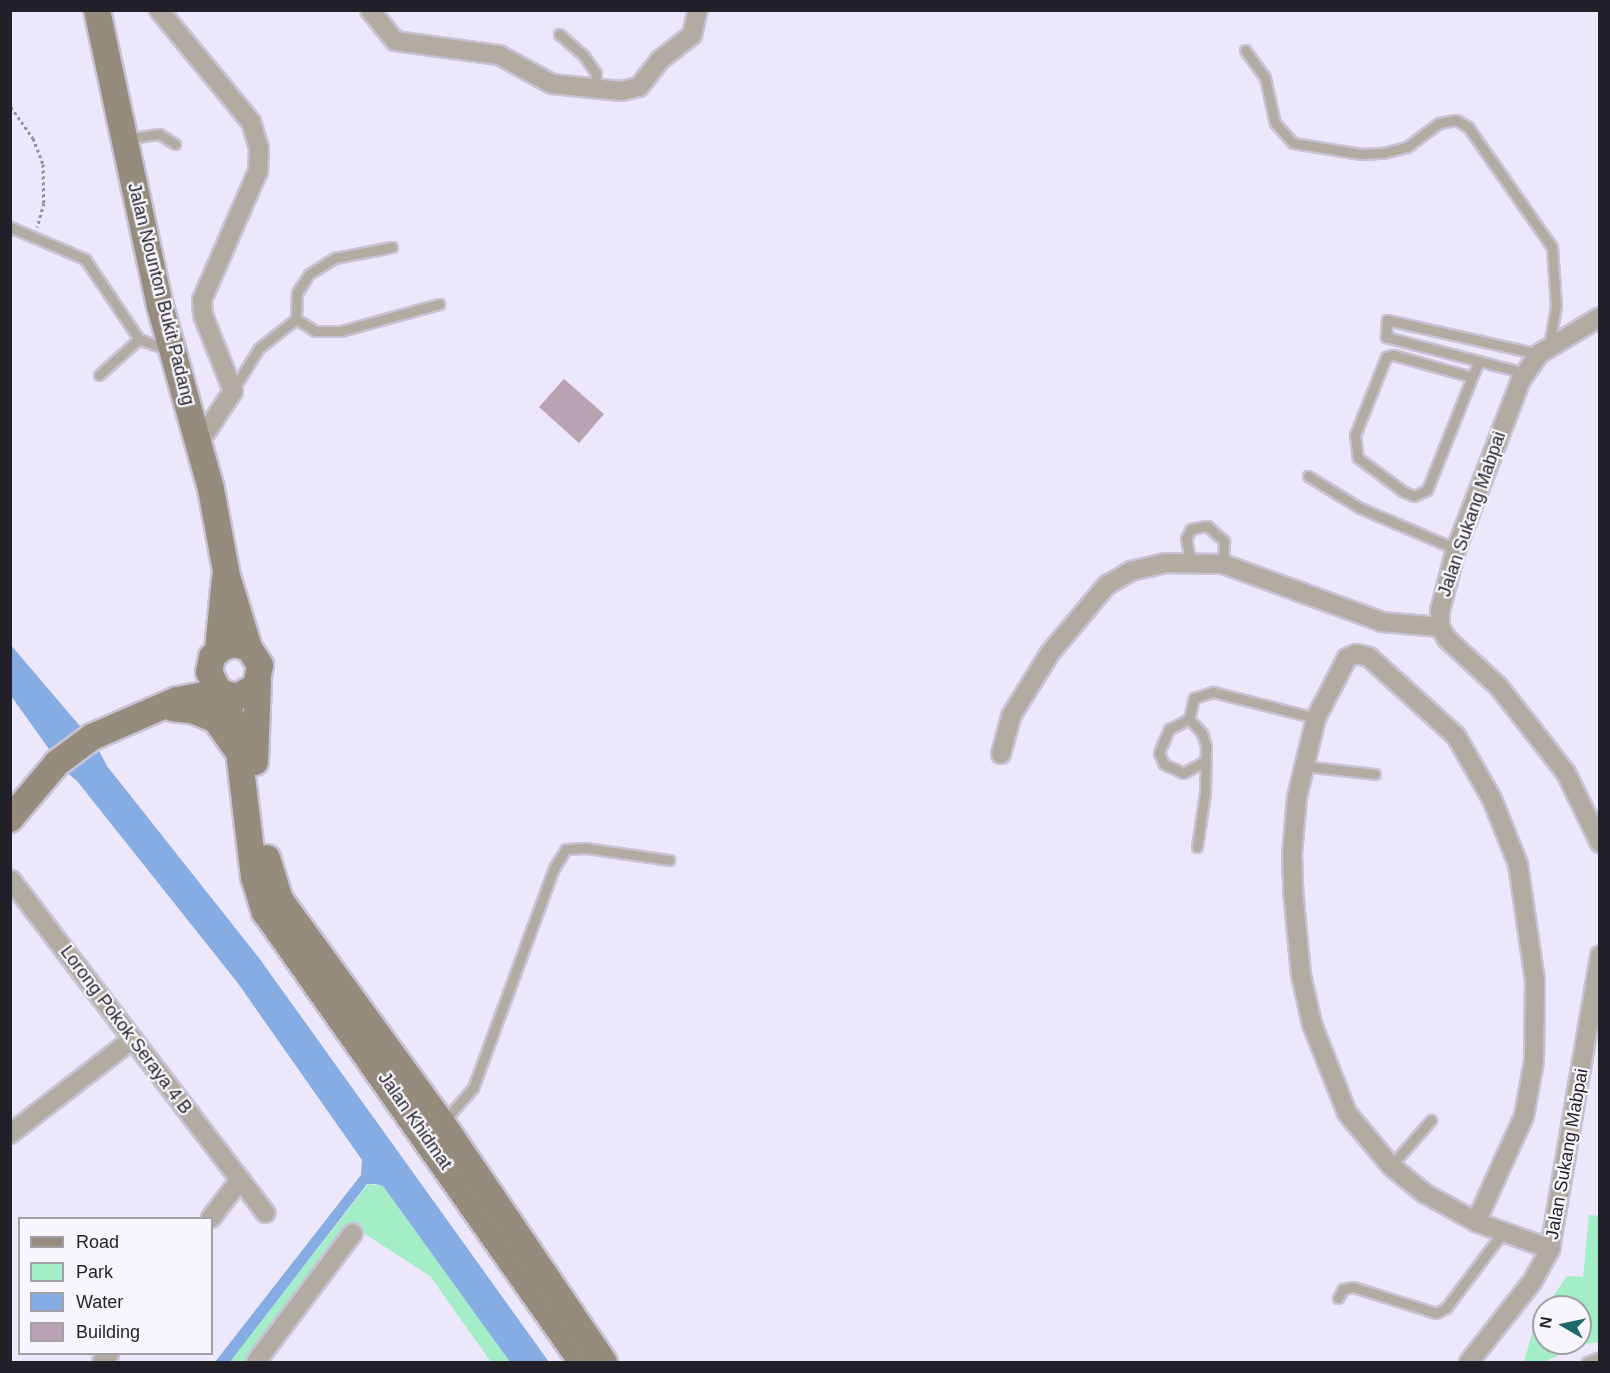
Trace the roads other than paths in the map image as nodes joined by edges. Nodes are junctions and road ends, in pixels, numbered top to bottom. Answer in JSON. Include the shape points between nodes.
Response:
{"nodes":[{"id":1,"x":97,"y":10,"type":"edge"},
{"id":2,"x":159,"y":10,"type":"edge"},
{"id":3,"x":370,"y":10,"type":"edge"},
{"id":4,"x":698,"y":10,"type":"edge"},
{"id":5,"x":559,"y":34,"type":"dead end"},
{"id":6,"x":1245,"y":50,"type":"dead end"},
{"id":7,"x":595,"y":89,"type":"junction"},
{"id":8,"x":124,"y":140,"type":"junction"},
{"id":9,"x":175,"y":144,"type":"dead end"},
{"id":10,"x":10,"y":227,"type":"edge"},
{"id":11,"x":392,"y":247,"type":"dead end"},
{"id":12,"x":439,"y":304,"type":"dead end"},
{"id":13,"x":1599,"y":317,"type":"edge"},
{"id":14,"x":296,"y":319,"type":"junction"},
{"id":15,"x":138,"y":339,"type":"junction"},
{"id":16,"x":172,"y":350,"type":"junction"},
{"id":17,"x":1544,"y":350,"type":"junction"},
{"id":18,"x":1479,"y":361,"type":"junction"},
{"id":19,"x":1525,"y":373,"type":"junction"},
{"id":20,"x":99,"y":375,"type":"dead end"},
{"id":21,"x":1472,"y":378,"type":"junction"},
{"id":22,"x":233,"y":391,"type":"junction"},
{"id":23,"x":199,"y":443,"type":"junction"},
{"id":24,"x":1308,"y":476,"type":"dead end"},
{"id":25,"x":1456,"y":549,"type":"junction"},
{"id":26,"x":1190,"y":562,"type":"junction"},
{"id":27,"x":1223,"y":564,"type":"junction"},
{"id":28,"x":227,"y":576,"type":"junction"},
{"id":29,"x":1440,"y":627,"type":"junction"},
{"id":30,"x":249,"y":648,"type":"junction"},
{"id":31,"x":214,"y":656,"type":"junction"},
{"id":32,"x":258,"y":682,"type":"junction"},
{"id":33,"x":220,"y":692,"type":"junction"},
{"id":34,"x":170,"y":704,"type":"junction"},
{"id":35,"x":1316,"y":718,"type":"junction"},
{"id":36,"x":1189,"y":719,"type":"junction"},
{"id":37,"x":1001,"y":754,"type":"dead end"},
{"id":38,"x":1206,"y":761,"type":"junction"},
{"id":39,"x":240,"y":762,"type":"junction"},
{"id":40,"x":1303,"y":766,"type":"junction"},
{"id":41,"x":1375,"y":774,"type":"dead end"},
{"id":42,"x":10,"y":819,"type":"edge"},
{"id":43,"x":1599,"y":843,"type":"edge"},
{"id":44,"x":1197,"y":847,"type":"dead end"},
{"id":45,"x":669,"y":860,"type":"dead end"},
{"id":46,"x":11,"y":880,"type":"edge"},
{"id":47,"x":1599,"y":955,"type":"edge"},
{"id":48,"x":133,"y":1039,"type":"junction"},
{"id":49,"x":1431,"y":1120,"type":"dead end"},
{"id":50,"x":442,"y":1123,"type":"junction"},
{"id":51,"x":10,"y":1134,"type":"edge"},
{"id":52,"x":1391,"y":1166,"type":"junction"},
{"id":53,"x":240,"y":1180,"type":"junction"},
{"id":54,"x":266,"y":1213,"type":"dead end"},
{"id":55,"x":212,"y":1217,"type":"edge"},
{"id":56,"x":1476,"y":1222,"type":"junction"},
{"id":57,"x":1503,"y":1232,"type":"junction"},
{"id":58,"x":353,"y":1233,"type":"dead end"},
{"id":59,"x":1550,"y":1249,"type":"junction"},
{"id":60,"x":1338,"y":1298,"type":"dead end"},
{"id":61,"x":1599,"y":1357,"type":"edge"},
{"id":62,"x":256,"y":1362,"type":"edge"},
{"id":63,"x":582,"y":1362,"type":"edge"},
{"id":64,"x":604,"y":1362,"type":"edge"},
{"id":65,"x":1469,"y":1362,"type":"edge"},
{"id":66,"x":1587,"y":1362,"type":"edge"}],
"edges":[{"from":1,"to":8,"type":"street","name":"Jalan Nounton Bukit Padang"},
{"from":2,"to":22,"type":"street","via":[[251,122],[259,148],[258,171],[202,300]]},
{"from":3,"to":7,"type":"street","via":[[395,41],[499,55],[552,84]]},
{"from":4,"to":7,"type":"street","via":[[692,35],[660,60],[639,87],[621,91]]},
{"from":5,"to":7,"type":"lane","via":[[596,73]]},
{"from":6,"to":17,"type":"lane","via":[[1265,78],[1275,123],[1293,142],[1361,154],[1383,153],[1407,147],[1439,123],[1456,120],[1468,127],[1552,247],[1556,306]]},
{"from":8,"to":9,"type":"lane","via":[[159,134]]},
{"from":8,"to":16,"type":"street","name":"Jalan Nounton Bukit Padang"},
{"from":10,"to":15,"type":"lane","via":[[85,259]]},
{"from":11,"to":14,"type":"lane","via":[[335,258],[309,274],[297,293]]},
{"from":12,"to":14,"type":"lane","via":[[334,332],[315,331]]},
{"from":13,"to":17,"type":"street","name":"Jalan Sukang Mabpai"},
{"from":14,"to":22,"type":"lane","via":[[259,348]]},
{"from":15,"to":16,"type":"lane"},
{"from":15,"to":20,"type":"lane"},
{"from":16,"to":23,"type":"street","name":"Jalan Nounton Bukit Padang"},
{"from":17,"to":18,"type":"lane","via":[[1387,320],[1386,337]]},
{"from":17,"to":19,"type":"street","name":"Jalan Sukang Mabpai"},
{"from":18,"to":19,"type":"lane"},
{"from":18,"to":21,"type":"lane"},
{"from":19,"to":25,"type":"street","name":"Jalan Sukang Mabpai"},
{"from":21,"to":21,"type":"lane","via":[[1427,490],[1414,496],[1404,492],[1358,458],[1355,435],[1386,357],[1393,355]]},
{"from":22,"to":23,"type":"street"},
{"from":23,"to":28,"type":"street","name":"Jalan Nounton Bukit Padang","via":[[222,535]]},
{"from":24,"to":25,"type":"lane","via":[[1360,508]]},
{"from":25,"to":29,"type":"street","name":"Jalan Sukang Mabpai","via":[[1443,590]]},
{"from":26,"to":27,"type":"street"},
{"from":26,"to":27,"type":"lane","via":[[1186,538],[1191,529],[1207,526],[1224,541]]},
{"from":26,"to":37,"type":"street","via":[[1131,571],[1107,585],[1050,653],[1011,716]]},
{"from":27,"to":29,"type":"street","via":[[1382,621]]},
{"from":28,"to":30,"type":"street","name":"Jalan Nounton Bukit Padang"},
{"from":28,"to":31,"type":"street","name":"Jalan Nounton Bukit Padang"},
{"from":29,"to":43,"type":"street","via":[[1542,738],[1566,772]]},
{"from":30,"to":31,"type":"street","via":[[234,644]]},
{"from":30,"to":32,"type":"street","via":[[260,662]]},
{"from":31,"to":33,"type":"street","via":[[211,681]]},
{"from":31,"to":34,"type":"street"},
{"from":32,"to":33,"type":"street","via":[[241,696]]},
{"from":32,"to":50,"type":"street","via":[[254,745],[272,883]]},
{"from":33,"to":34,"type":"street"},
{"from":33,"to":39,"type":"street","name":"Jalan Khidmat","via":[[236,726]]},
{"from":34,"to":39,"type":"street","via":[[216,720]]},
{"from":34,"to":42,"type":"street","via":[[92,737],[57,762]]},
{"from":35,"to":36,"type":"lane","via":[[1212,692],[1194,698]]},
{"from":35,"to":40,"type":"street"},
{"from":35,"to":56,"type":"street","via":[[1347,658],[1356,654],[1369,657],[1456,735],[1492,799],[1518,864],[1535,981],[1533,1061],[1524,1116]]},
{"from":36,"to":38,"type":"lane","via":[[1202,733]]},
{"from":36,"to":38,"type":"lane","via":[[1169,729],[1159,753],[1164,764],[1184,773]]},
{"from":38,"to":44,"type":"lane"},
{"from":39,"to":63,"type":"street","name":"Jalan Khidmat","via":[[254,877],[265,912]]},
{"from":40,"to":41,"type":"lane"},
{"from":40,"to":52,"type":"street","via":[[1292,854],[1301,975],[1312,1024],[1347,1113]]},
{"from":45,"to":50,"type":"lane","via":[[586,848],[566,849],[554,868],[472,1088]]},
{"from":46,"to":48,"type":"street","name":"Lorong Pokok Seraya 4 B"},
{"from":47,"to":59,"type":"street","name":"Jalan Sukang Mabpai"},
{"from":48,"to":51,"type":"street"},
{"from":48,"to":53,"type":"street","name":"Lorong Pokok Seraya 4 B"},
{"from":49,"to":52,"type":"lane"},
{"from":50,"to":64,"type":"street"},
{"from":52,"to":56,"type":"street","via":[[1424,1193]]},
{"from":53,"to":54,"type":"street","name":"Lorong Pokok Seraya 4 B"},
{"from":53,"to":55,"type":"street"},
{"from":56,"to":57,"type":"street"},
{"from":57,"to":59,"type":"street"},
{"from":57,"to":60,"type":"lane","via":[[1446,1308],[1436,1313],[1353,1287],[1343,1289]]},
{"from":58,"to":62,"type":"street"},
{"from":59,"to":65,"type":"street","name":"Jalan Sukang Mabpai","via":[[1533,1282]]},
{"from":61,"to":66,"type":"lane"}]}
